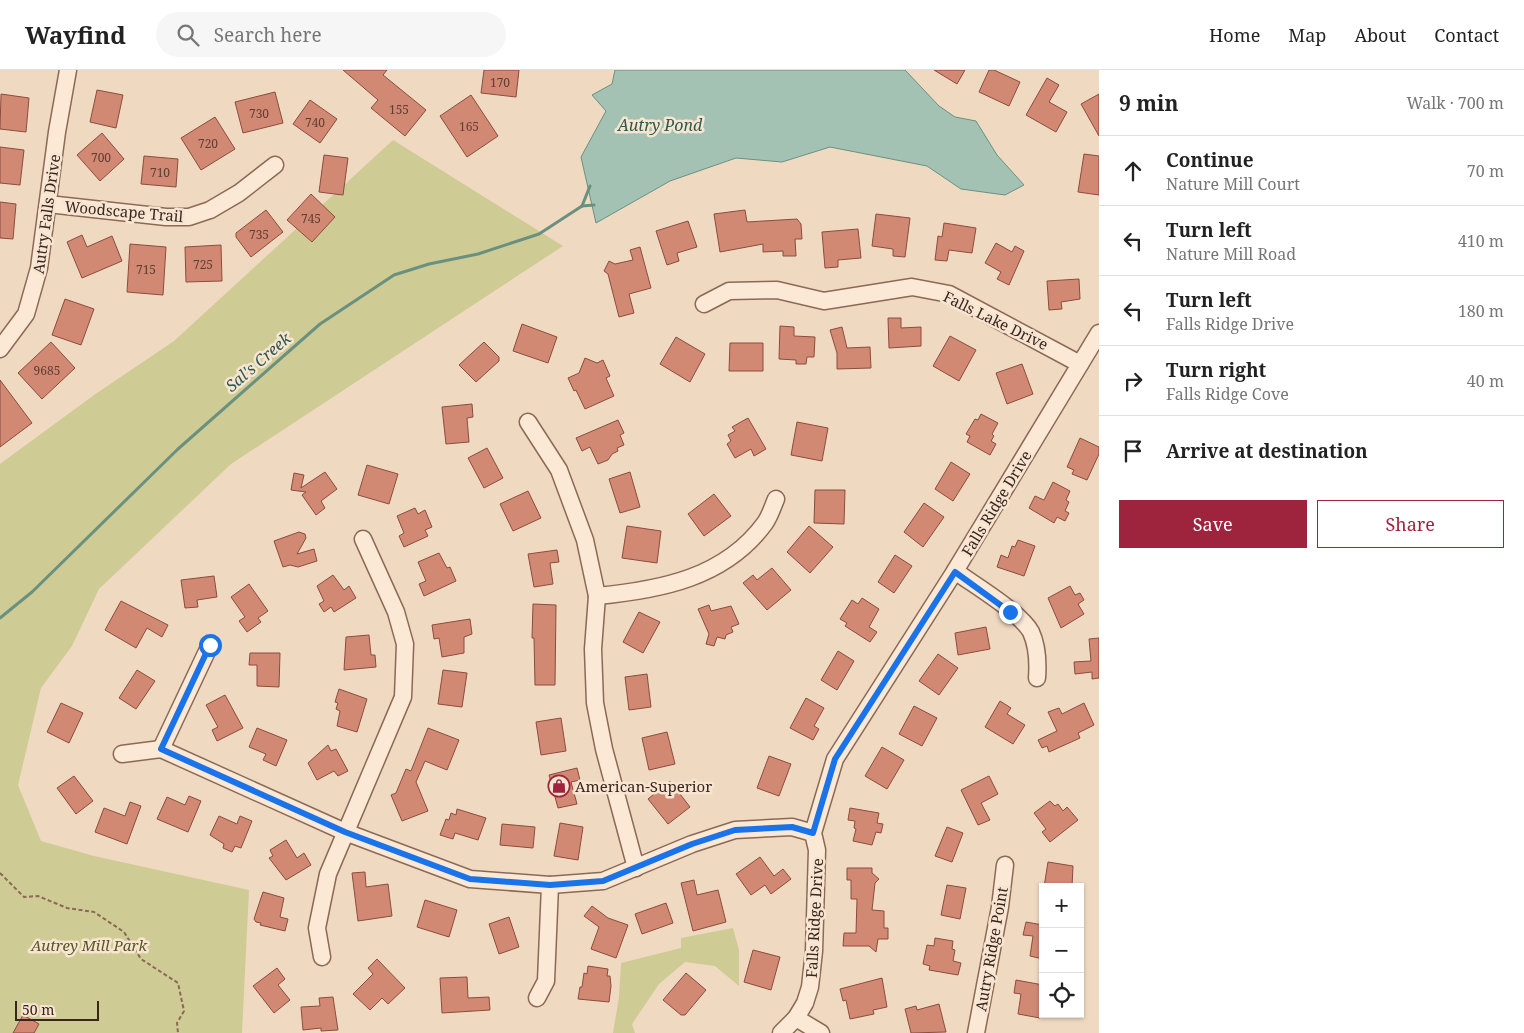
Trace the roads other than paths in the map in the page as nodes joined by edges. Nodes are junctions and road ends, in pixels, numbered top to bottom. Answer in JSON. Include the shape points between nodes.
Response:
{"nodes":[{"id":1,"x":68,"y":70,"type":"edge"},
{"id":2,"x":275,"y":165,"type":"dead end"},
{"id":3,"x":48,"y":204,"type":"junction"},
{"id":4,"x":704,"y":304,"type":"dead end"},
{"id":5,"x":1099,"y":333,"type":"edge"},
{"id":6,"x":0,"y":349,"type":"edge"},
{"id":7,"x":1080,"y":364,"type":"junction"},
{"id":8,"x":528,"y":422,"type":"dead end"},
{"id":9,"x":776,"y":498,"type":"dead end"},
{"id":10,"x":363,"y":540,"type":"dead end"},
{"id":11,"x":955,"y":572,"type":"junction"},
{"id":12,"x":598,"y":596,"type":"junction"},
{"id":13,"x":210,"y":645,"type":"dead end"},
{"id":14,"x":1037,"y":678,"type":"dead end"},
{"id":15,"x":161,"y":749,"type":"junction"},
{"id":16,"x":122,"y":754,"type":"dead end"},
{"id":17,"x":345,"y":832,"type":"junction"},
{"id":18,"x":813,"y":833,"type":"junction"},
{"id":19,"x":1005,"y":865,"type":"dead end"},
{"id":20,"x":636,"y":868,"type":"junction"},
{"id":21,"x":550,"y":885,"type":"junction"},
{"id":22,"x":322,"y":957,"type":"dead end"},
{"id":23,"x":536,"y":998,"type":"dead end"},
{"id":24,"x":796,"y":1018,"type":"junction"},
{"id":25,"x":781,"y":1033,"type":"edge"},
{"id":26,"x":821,"y":1033,"type":"edge"},
{"id":27,"x":976,"y":1033,"type":"edge"}],
"edges":[{"from":1,"to":3,"type":"street","name":"Autry Falls Drive"},
{"from":2,"to":3,"type":"street","name":"Woodscape Trail","via":[[239,193],[210,210],[189,217]]},
{"from":3,"to":6,"type":"street","name":"Autry Falls Drive","via":[[40,268],[26,314]]},
{"from":4,"to":7,"type":"street","name":"Falls Lake Drive","via":[[729,291],[778,290],[824,301],[912,287],[949,294]]},
{"from":5,"to":7,"type":"street","name":"Falls Ridge Drive"},
{"from":7,"to":11,"type":"street","name":"Falls Ridge Drive"},
{"from":8,"to":12,"type":"street","via":[[559,470],[585,540]]},
{"from":9,"to":12,"type":"street","via":[[766,522],[743,547],[714,568],[682,583],[642,592]]},
{"from":10,"to":17,"type":"street","via":[[396,612],[405,644],[403,698]]},
{"from":11,"to":14,"type":"street","via":[[1010,612],[1030,632],[1038,664]]},
{"from":11,"to":18,"type":"street","name":"Falls Ridge Drive","via":[[835,759]]},
{"from":12,"to":20,"type":"street","via":[[593,649],[595,703]]},
{"from":13,"to":15,"type":"street"},
{"from":15,"to":16,"type":"street"},
{"from":15,"to":17,"type":"street"},
{"from":17,"to":21,"type":"street","via":[[470,879]]},
{"from":17,"to":22,"type":"street","via":[[328,874],[317,928]]},
{"from":18,"to":20,"type":"street","via":[[792,827],[735,830]]},
{"from":18,"to":24,"type":"street","name":"Falls Ridge Drive","via":[[817,850],[814,950],[806,1003]]},
{"from":19,"to":27,"type":"street","name":"Autry Ridge Point"},
{"from":20,"to":21,"type":"street","via":[[603,881]]},
{"from":21,"to":23,"type":"street","via":[[546,981]]},
{"from":24,"to":25,"type":"street","name":"Falls Ridge Drive"},
{"from":24,"to":26,"type":"street"}]}
